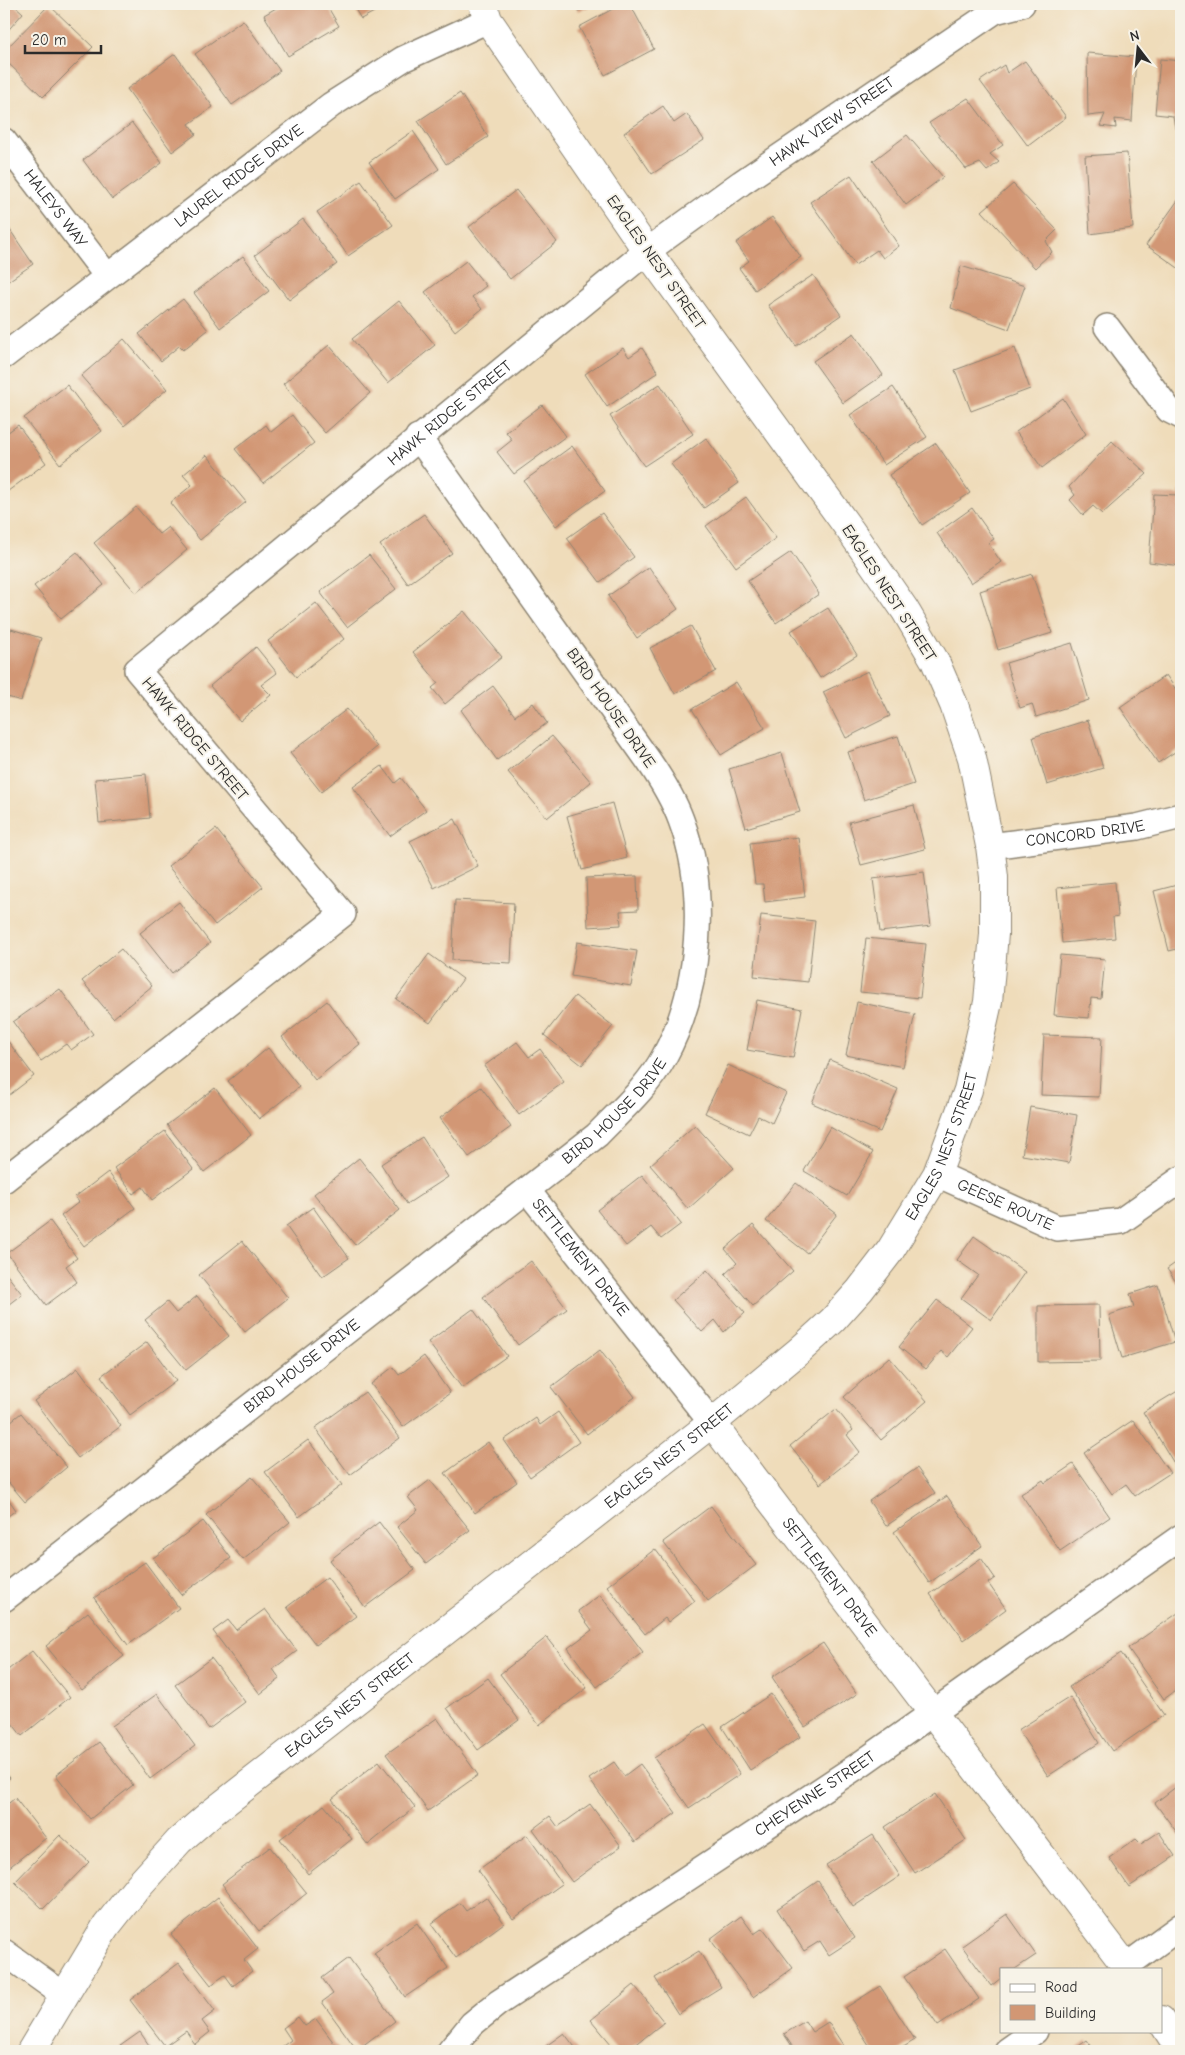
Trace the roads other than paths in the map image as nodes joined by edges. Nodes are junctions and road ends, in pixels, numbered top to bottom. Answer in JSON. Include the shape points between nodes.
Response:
{"nodes":[{"id":1,"x":1022,"y":4,"type":"edge"},
{"id":2,"x":485,"y":12,"type":"edge"},
{"id":3,"x":4,"y":141,"type":"edge"},
{"id":4,"x":647,"y":251,"type":"junction"},
{"id":5,"x":107,"y":276,"type":"junction"},
{"id":6,"x":1107,"y":327,"type":"dead end"},
{"id":7,"x":4,"y":356,"type":"edge"},
{"id":8,"x":1181,"y":416,"type":"edge"},
{"id":9,"x":418,"y":437,"type":"junction"},
{"id":10,"x":1181,"y":816,"type":"edge"},
{"id":11,"x":990,"y":846,"type":"junction"},
{"id":12,"x":937,"y":1174,"type":"junction"},
{"id":13,"x":1181,"y":1178,"type":"edge"},
{"id":14,"x":4,"y":1180,"type":"edge"},
{"id":15,"x":527,"y":1190,"type":"junction"},
{"id":16,"x":712,"y":1423,"type":"junction"},
{"id":17,"x":1181,"y":1537,"type":"edge"},
{"id":18,"x":4,"y":1600,"type":"edge"},
{"id":19,"x":934,"y":1713,"type":"junction"},
{"id":20,"x":1181,"y":1926,"type":"edge"},
{"id":21,"x":4,"y":1952,"type":"edge"},
{"id":22,"x":1125,"y":1968,"type":"edge"},
{"id":23,"x":65,"y":1996,"type":"junction"},
{"id":24,"x":1162,"y":2022,"type":"edge"},
{"id":25,"x":1034,"y":2032,"type":"edge"},
{"id":26,"x":31,"y":2051,"type":"edge"},
{"id":27,"x":450,"y":2051,"type":"edge"},
{"id":28,"x":1006,"y":2051,"type":"edge"},
{"id":29,"x":1181,"y":2051,"type":"edge"}],
"edges":[{"from":1,"to":4,"type":"street","name":"HAWK VIEW STREET","via":[[995,11],[741,182]]},
{"from":2,"to":4,"type":"street","name":"EAGLES NEST STREET"},
{"from":2,"to":5,"type":"street","name":"LAUREL RIDGE DRIVE","via":[[331,105]]},
{"from":3,"to":5,"type":"street","name":"HALEYS WAY"},
{"from":4,"to":9,"type":"street","name":"HAWK RIDGE STREET"},
{"from":4,"to":11,"type":"street","name":"EAGLES NEST STREET","via":[[850,530],[905,610],[935,661],[972,758]]},
{"from":5,"to":7,"type":"street","name":"LAUREL RIDGE DRIVE"},
{"from":6,"to":8,"type":"street","via":[[1168,410]]},
{"from":9,"to":14,"type":"street","name":"HAWK RIDGE STREET","via":[[137,670],[343,914]]},
{"from":9,"to":15,"type":"street","name":"BIRD HOUSE DRIVE","via":[[658,775],[682,822],[691,858],[696,895],[693,974],[683,1014],[664,1058],[597,1136]]},
{"from":10,"to":11,"type":"street","name":"CONCORD DRIVE","via":[[1138,827]]},
{"from":11,"to":12,"type":"street","name":"EAGLES NEST STREET","via":[[994,877],[994,934],[988,1002],[968,1090]]},
{"from":12,"to":13,"type":"street","name":"GEESE ROUTE","via":[[1057,1228],[1122,1221]]},
{"from":12,"to":16,"type":"street","name":"EAGLES NEST STREET","via":[[890,1251],[860,1290],[799,1351]]},
{"from":15,"to":16,"type":"street","name":"SETTLEMENT DRIVE"},
{"from":15,"to":18,"type":"street","name":"BIRD HOUSE DRIVE"},
{"from":16,"to":19,"type":"street","name":"SETTLEMENT DRIVE"},
{"from":16,"to":23,"type":"street","name":"EAGLES NEST STREET","via":[[179,1841],[105,1928]]},
{"from":17,"to":19,"type":"street","name":"CHEYENNE STREET"},
{"from":19,"to":22,"type":"street","name":"SETTLEMENT DRIVE"},
{"from":19,"to":27,"type":"street","name":"CHEYENNE STREET","via":[[498,2003],[472,2024]]},
{"from":20,"to":22,"type":"street"},
{"from":21,"to":23,"type":"street"},
{"from":23,"to":26,"type":"street","name":"EAGLES NEST STREET"},
{"from":24,"to":29,"type":"street"},
{"from":25,"to":28,"type":"street"}]}
